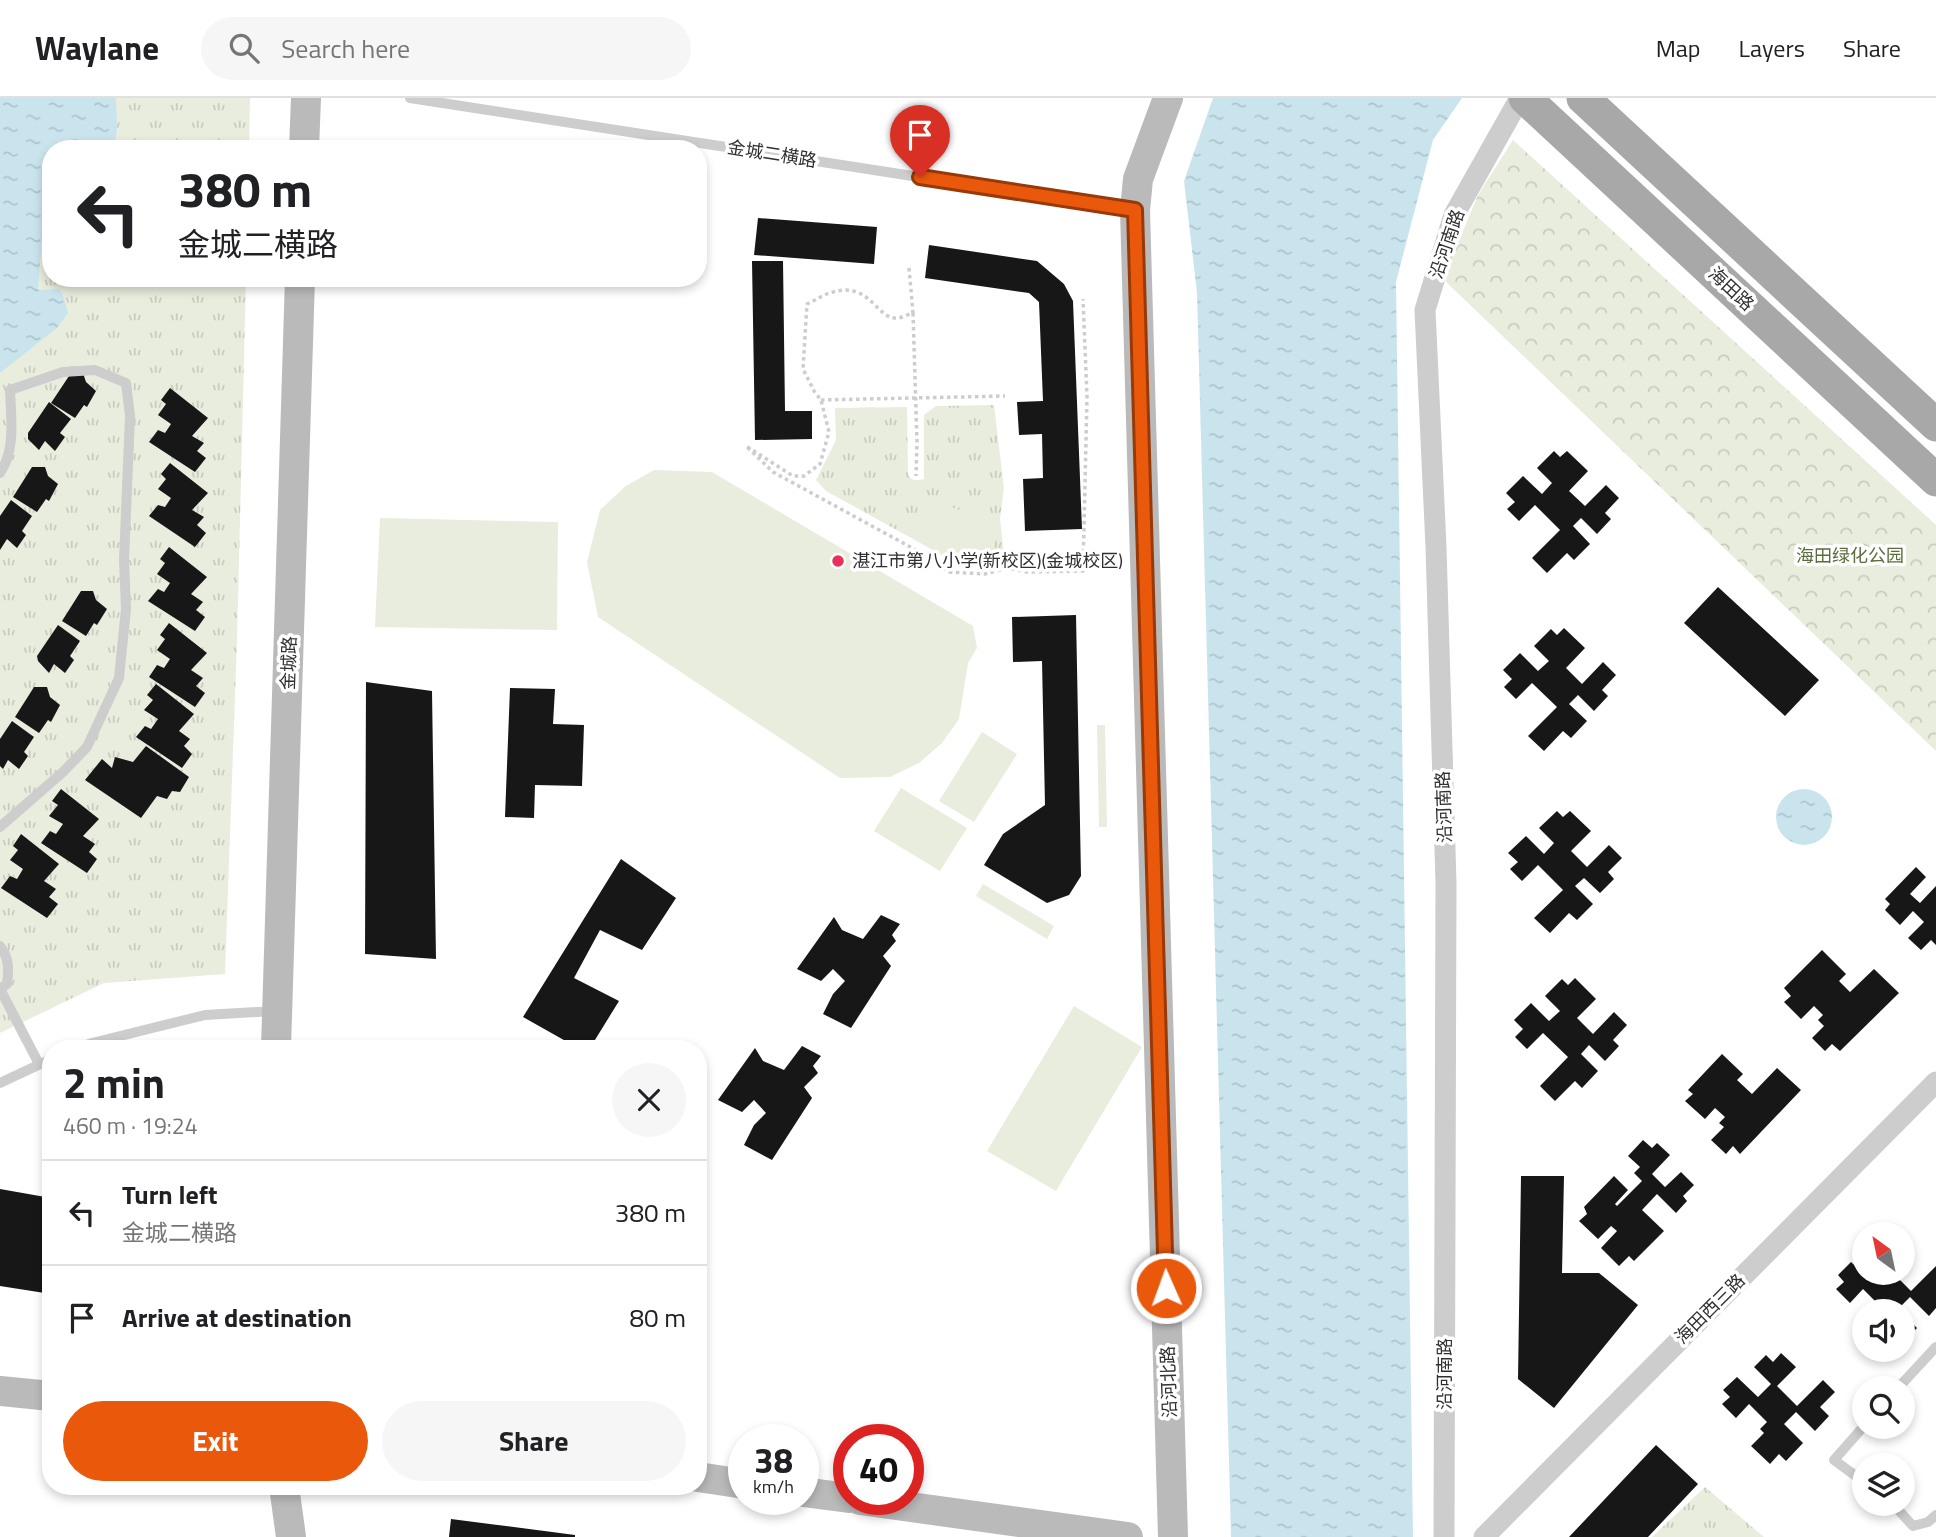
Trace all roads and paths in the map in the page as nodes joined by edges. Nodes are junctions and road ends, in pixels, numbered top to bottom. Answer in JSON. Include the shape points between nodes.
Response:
{"nodes":[{"id":1,"x":306,"y":98,"type":"edge"},
{"id":2,"x":410,"y":98,"type":"edge"},
{"id":3,"x":1168,"y":98,"type":"edge"},
{"id":4,"x":1522,"y":98,"type":"edge"},
{"id":5,"x":1583,"y":98,"type":"edge"},
{"id":6,"x":304,"y":140,"type":"edge"},
{"id":7,"x":682,"y":140,"type":"edge"},
{"id":8,"x":707,"y":144,"type":"edge"},
{"id":9,"x":1135,"y":210,"type":"junction"},
{"id":10,"x":909,"y":268,"type":"dead end"},
{"id":11,"x":300,"y":287,"type":"edge"},
{"id":12,"x":1083,"y":299,"type":"dead end"},
{"id":13,"x":913,"y":313,"type":"junction"},
{"id":14,"x":1005,"y":396,"type":"dead end"},
{"id":15,"x":821,"y":400,"type":"junction"},
{"id":16,"x":1936,"y":425,"type":"edge"},
{"id":17,"x":0,"y":473,"type":"edge"},
{"id":18,"x":916,"y":476,"type":"dead end"},
{"id":19,"x":1936,"y":480,"type":"edge"},
{"id":20,"x":0,"y":827,"type":"edge"},
{"id":21,"x":0,"y":946,"type":"edge"},
{"id":22,"x":0,"y":989,"type":"edge"},
{"id":23,"x":278,"y":1011,"type":"junction"},
{"id":24,"x":104,"y":1040,"type":"edge"},
{"id":25,"x":276,"y":1040,"type":"edge"},
{"id":26,"x":42,"y":1062,"type":"edge"},
{"id":27,"x":38,"y":1064,"type":"junction"},
{"id":28,"x":1936,"y":1082,"type":"edge"},
{"id":29,"x":0,"y":1083,"type":"edge"},
{"id":30,"x":1936,"y":1347,"type":"edge"},
{"id":31,"x":1909,"y":1376,"type":"edge"},
{"id":32,"x":0,"y":1391,"type":"edge"},
{"id":33,"x":42,"y":1395,"type":"edge"},
{"id":34,"x":1853,"y":1439,"type":"edge"},
{"id":35,"x":1852,"y":1473,"type":"edge"},
{"id":36,"x":707,"y":1478,"type":"edge"},
{"id":37,"x":728,"y":1482,"type":"edge"},
{"id":38,"x":285,"y":1495,"type":"edge"},
{"id":39,"x":924,"y":1509,"type":"edge"},
{"id":40,"x":1936,"y":1515,"type":"edge"},
{"id":41,"x":1904,"y":1516,"type":"edge"},
{"id":42,"x":291,"y":1537,"type":"edge"},
{"id":43,"x":1128,"y":1537,"type":"edge"},
{"id":44,"x":1173,"y":1537,"type":"edge"},
{"id":45,"x":1444,"y":1537,"type":"edge"},
{"id":46,"x":1484,"y":1537,"type":"edge"}],
"edges":[{"from":1,"to":6,"type":"street"},
{"from":2,"to":7,"type":"lane","name":"金城二横路"},
{"from":3,"to":9,"type":"street","name":"沿河北路","via":[[1138,179]]},
{"from":4,"to":19,"type":"main road","name":"海田路"},
{"from":4,"to":45,"type":"street","name":"沿河南路","via":[[1454,215],[1426,310],[1446,883]]},
{"from":5,"to":16,"type":"main road"},
{"from":8,"to":9,"type":"lane","name":"金城二横路"},
{"from":9,"to":44,"type":"street","name":"沿河北路"},
{"from":10,"to":13,"type":"path"},
{"from":11,"to":23,"type":"street","name":"金城路"},
{"from":12,"to":15,"type":"path","via":[[1087,397],[1083,571],[1008,568],[985,574],[949,572],[773,471],[746,446],[793,476],[804,476],[820,464],[830,432]]},
{"from":13,"to":15,"type":"path","via":[[895,319],[886,316],[859,292],[835,291],[807,304],[803,369]]},
{"from":13,"to":18,"type":"path"},
{"from":14,"to":15,"type":"path"},
{"from":17,"to":20,"type":"lane","via":[[7,463],[12,432],[10,390],[63,372],[95,370],[126,383],[130,416],[126,608],[119,678],[87,747]]},
{"from":21,"to":22,"type":"lane","via":[[8,957],[9,971],[7,984]]},
{"from":22,"to":27,"type":"lane"},
{"from":23,"to":24,"type":"lane","via":[[205,1015]]},
{"from":23,"to":25,"type":"street","name":"金城路"},
{"from":26,"to":27,"type":"lane"},
{"from":27,"to":29,"type":"lane"},
{"from":28,"to":46,"type":"street","name":"海田西三路"},
{"from":30,"to":31,"type":"lane"},
{"from":32,"to":33,"type":"street"},
{"from":34,"to":35,"type":"lane","via":[[1834,1460]]},
{"from":36,"to":37,"type":"street"},
{"from":38,"to":42,"type":"street"},
{"from":39,"to":43,"type":"street"},
{"from":40,"to":41,"type":"lane","via":[[1913,1526]]}]}
